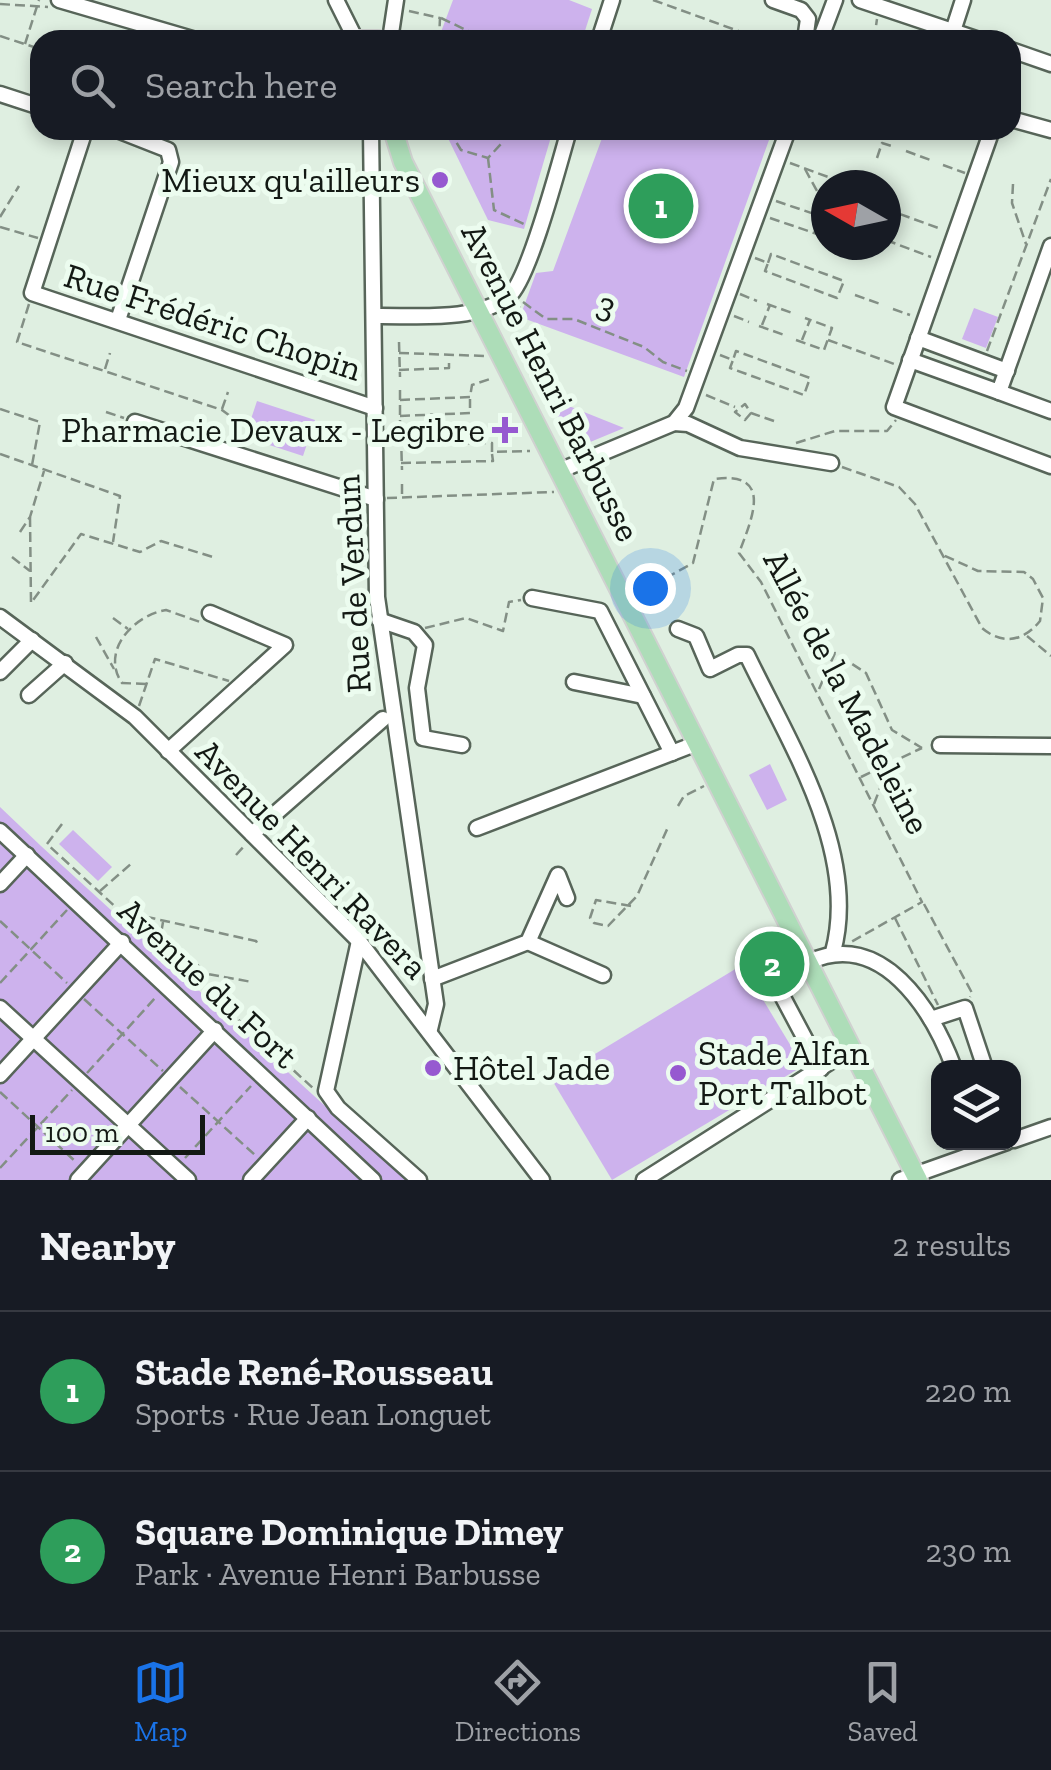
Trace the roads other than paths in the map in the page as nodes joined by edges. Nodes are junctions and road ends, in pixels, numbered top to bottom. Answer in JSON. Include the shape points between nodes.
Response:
{"nodes":[{"id":1,"x":59,"y":0,"type":"edge"},
{"id":2,"x":336,"y":0,"type":"edge"},
{"id":3,"x":612,"y":0,"type":"edge"},
{"id":4,"x":773,"y":0,"type":"edge"},
{"id":5,"x":836,"y":0,"type":"edge"},
{"id":6,"x":860,"y":0,"type":"edge"},
{"id":7,"x":963,"y":0,"type":"edge"},
{"id":8,"x":162,"y":30,"type":"edge"},
{"id":9,"x":365,"y":30,"type":"edge"},
{"id":10,"x":602,"y":30,"type":"edge"},
{"id":11,"x":806,"y":30,"type":"edge"},
{"id":12,"x":824,"y":30,"type":"edge"},
{"id":13,"x":950,"y":30,"type":"edge"},
{"id":14,"x":953,"y":30,"type":"edge"},
{"id":15,"x":1021,"y":54,"type":"edge"},
{"id":16,"x":1051,"y":64,"type":"edge"},
{"id":17,"x":0,"y":94,"type":"edge"},
{"id":18,"x":30,"y":104,"type":"edge"},
{"id":19,"x":1021,"y":122,"type":"edge"},
{"id":20,"x":1051,"y":130,"type":"edge"},
{"id":21,"x":82,"y":140,"type":"edge"},
{"id":22,"x":142,"y":140,"type":"edge"},
{"id":23,"x":374,"y":140,"type":"edge"},
{"id":24,"x":395,"y":140,"type":"edge"},
{"id":25,"x":567,"y":140,"type":"edge"},
{"id":26,"x":784,"y":140,"type":"edge"},
{"id":27,"x":989,"y":140,"type":"edge"},
{"id":28,"x":1051,"y":246,"type":"edge"},
{"id":29,"x":478,"y":309,"type":"junction"},
{"id":30,"x":374,"y":316,"type":"junction"},
{"id":31,"x":118,"y":320,"type":"junction"},
{"id":32,"x":918,"y":338,"type":"junction"},
{"id":33,"x":909,"y":364,"type":"junction"},
{"id":34,"x":1007,"y":371,"type":"junction"},
{"id":35,"x":999,"y":392,"type":"junction"},
{"id":36,"x":375,"y":408,"type":"junction"},
{"id":37,"x":1051,"y":411,"type":"edge"},
{"id":38,"x":134,"y":422,"type":"road end"},
{"id":39,"x":674,"y":423,"type":"junction"},
{"id":40,"x":831,"y":464,"type":"road end"},
{"id":41,"x":1051,"y":466,"type":"edge"},
{"id":42,"x":559,"y":471,"type":"junction"},
{"id":43,"x":376,"y":499,"type":"junction"},
{"id":44,"x":532,"y":598,"type":"road end"},
{"id":45,"x":209,"y":619,"type":"road end"},
{"id":46,"x":379,"y":620,"type":"junction"},
{"id":47,"x":3,"y":625,"type":"edge"},
{"id":48,"x":678,"y":628,"type":"dead end"},
{"id":49,"x":32,"y":640,"type":"junction"},
{"id":50,"x":64,"y":663,"type":"junction"},
{"id":51,"x":0,"y":672,"type":"edge"},
{"id":52,"x":574,"y":682,"type":"dead end"},
{"id":53,"x":28,"y":695,"type":"dead end"},
{"id":54,"x":643,"y":696,"type":"junction"},
{"id":55,"x":383,"y":719,"type":"dead end"},
{"id":56,"x":696,"y":744,"type":"junction"},
{"id":57,"x":940,"y":744,"type":"dead end"},
{"id":58,"x":462,"y":745,"type":"dead end"},
{"id":59,"x":1051,"y":746,"type":"edge"},
{"id":60,"x":168,"y":751,"type":"junction"},
{"id":61,"x":672,"y":753,"type":"junction"},
{"id":62,"x":477,"y":828,"type":"dead end"},
{"id":63,"x":0,"y":830,"type":"edge"},
{"id":64,"x":249,"y":839,"type":"junction"},
{"id":65,"x":27,"y":855,"type":"junction"},
{"id":66,"x":0,"y":884,"type":"edge"},
{"id":67,"x":567,"y":898,"type":"dead end"},
{"id":68,"x":359,"y":940,"type":"junction"},
{"id":69,"x":122,"y":942,"type":"junction"},
{"id":70,"x":528,"y":942,"type":"junction"},
{"id":71,"x":832,"y":952,"type":"junction"},
{"id":72,"x":809,"y":962,"type":"junction"},
{"id":73,"x":603,"y":975,"type":"dead end"},
{"id":74,"x":432,"y":979,"type":"junction"},
{"id":75,"x":779,"y":990,"type":"dead end"},
{"id":76,"x":0,"y":1008,"type":"edge"},
{"id":77,"x":937,"y":1017,"type":"junction"},
{"id":78,"x":216,"y":1030,"type":"junction"},
{"id":79,"x":430,"y":1030,"type":"junction"},
{"id":80,"x":34,"y":1038,"type":"junction"},
{"id":81,"x":852,"y":1048,"type":"junction"},
{"id":82,"x":951,"y":1060,"type":"edge"},
{"id":83,"x":982,"y":1060,"type":"edge"},
{"id":84,"x":821,"y":1070,"type":"junction"},
{"id":85,"x":0,"y":1075,"type":"edge"},
{"id":86,"x":308,"y":1118,"type":"junction"},
{"id":87,"x":128,"y":1126,"type":"junction"},
{"id":88,"x":1051,"y":1127,"type":"edge"},
{"id":89,"x":1021,"y":1137,"type":"edge"},
{"id":90,"x":974,"y":1150,"type":"edge"},
{"id":91,"x":82,"y":1176,"type":"edge"},
{"id":92,"x":911,"y":1178,"type":"edge"},
{"id":93,"x":188,"y":1180,"type":"edge"},
{"id":94,"x":251,"y":1180,"type":"edge"},
{"id":95,"x":373,"y":1180,"type":"edge"},
{"id":96,"x":419,"y":1180,"type":"edge"},
{"id":97,"x":542,"y":1180,"type":"edge"},
{"id":98,"x":644,"y":1180,"type":"edge"}],
"edges":[{"from":1,"to":8,"type":"street"},
{"from":2,"to":9,"type":"street"},
{"from":3,"to":10,"type":"street"},
{"from":4,"to":11,"type":"street","via":[[800,10]]},
{"from":5,"to":12,"type":"street"},
{"from":6,"to":13,"type":"street"},
{"from":7,"to":14,"type":"street"},
{"from":15,"to":16,"type":"street"},
{"from":17,"to":18,"type":"street"},
{"from":19,"to":20,"type":"street"},
{"from":21,"to":31,"type":"street","name":"Rue Frédéric Chopin","via":[[32,294]]},
{"from":22,"to":31,"type":"street","via":[[168,150],[171,162]]},
{"from":23,"to":30,"type":"street","name":"Rue de Verdun"},
{"from":24,"to":29,"type":"main road","name":"Avenue Henri Barbusse"},
{"from":25,"to":29,"type":"street","via":[[516,289]]},
{"from":26,"to":39,"type":"street","via":[[686,408]]},
{"from":27,"to":32,"type":"street"},
{"from":28,"to":34,"type":"street"},
{"from":29,"to":30,"type":"street"},
{"from":29,"to":42,"type":"main road","name":"Avenue Henri Barbusse"},
{"from":30,"to":36,"type":"street","name":"Rue de Verdun"},
{"from":31,"to":36,"type":"street","name":"Rue Frédéric Chopin"},
{"from":32,"to":33,"type":"street"},
{"from":32,"to":34,"type":"street"},
{"from":33,"to":35,"type":"street"},
{"from":33,"to":41,"type":"street","via":[[898,409]]},
{"from":34,"to":35,"type":"street"},
{"from":35,"to":37,"type":"street"},
{"from":36,"to":43,"type":"street","name":"Rue de Verdun"},
{"from":38,"to":43,"type":"street"},
{"from":39,"to":40,"type":"street","via":[[740,448]]},
{"from":39,"to":42,"type":"street"},
{"from":42,"to":56,"type":"main road","name":"Avenue Henri Barbusse"},
{"from":43,"to":46,"type":"street","name":"Rue de Verdun"},
{"from":44,"to":54,"type":"street","via":[[600,612]]},
{"from":45,"to":60,"type":"street","via":[[285,645]]},
{"from":46,"to":58,"type":"street","via":[[414,632],[425,646],[418,688],[423,738]]},
{"from":46,"to":74,"type":"street","name":"Rue de Verdun"},
{"from":47,"to":49,"type":"street","name":"Avenue Henri Ravera"},
{"from":48,"to":71,"type":"street","via":[[696,636],[710,668],[747,655],[806,778],[836,878]]},
{"from":49,"to":50,"type":"street","name":"Avenue Henri Ravera"},
{"from":49,"to":51,"type":"street"},
{"from":50,"to":53,"type":"street"},
{"from":50,"to":60,"type":"street","name":"Avenue Henri Ravera"},
{"from":52,"to":54,"type":"street"},
{"from":54,"to":61,"type":"street"},
{"from":55,"to":64,"type":"street"},
{"from":56,"to":61,"type":"street"},
{"from":56,"to":72,"type":"main road","name":"Avenue Henri Barbusse"},
{"from":57,"to":59,"type":"street"},
{"from":60,"to":64,"type":"street","name":"Avenue Henri Ravera"},
{"from":61,"to":62,"type":"street"},
{"from":63,"to":65,"type":"street","name":"Avenue du Fort"},
{"from":64,"to":68,"type":"street","name":"Avenue Henri Ravera"},
{"from":65,"to":66,"type":"street"},
{"from":65,"to":69,"type":"street","name":"Avenue du Fort"},
{"from":67,"to":70,"type":"street","via":[[558,874]]},
{"from":68,"to":79,"type":"street","name":"Avenue Henri Ravera"},
{"from":68,"to":96,"type":"street","via":[[326,1091]]},
{"from":69,"to":78,"type":"street","name":"Avenue du Fort"},
{"from":69,"to":80,"type":"street"},
{"from":70,"to":73,"type":"street"},
{"from":70,"to":74,"type":"street"},
{"from":71,"to":72,"type":"street"},
{"from":71,"to":77,"type":"street","via":[[891,970]]},
{"from":72,"to":81,"type":"main road","name":"Avenue Henri Barbusse"},
{"from":74,"to":79,"type":"street","name":"Rue de Verdun"},
{"from":75,"to":84,"type":"street"},
{"from":76,"to":80,"type":"street"},
{"from":77,"to":82,"type":"street"},
{"from":77,"to":83,"type":"street","via":[[965,1008]]},
{"from":78,"to":86,"type":"street","name":"Avenue du Fort"},
{"from":78,"to":87,"type":"street"},
{"from":79,"to":97,"type":"street","name":"Avenue Henri Ravera"},
{"from":80,"to":85,"type":"street"},
{"from":80,"to":87,"type":"street"},
{"from":81,"to":84,"type":"street"},
{"from":81,"to":92,"type":"main road","name":"Avenue Henri Barbusse"},
{"from":84,"to":98,"type":"street"},
{"from":86,"to":94,"type":"street"},
{"from":86,"to":95,"type":"street","name":"Avenue du Fort"},
{"from":87,"to":91,"type":"street"},
{"from":87,"to":93,"type":"street"},
{"from":88,"to":89,"type":"street"},
{"from":90,"to":92,"type":"street"}]}
